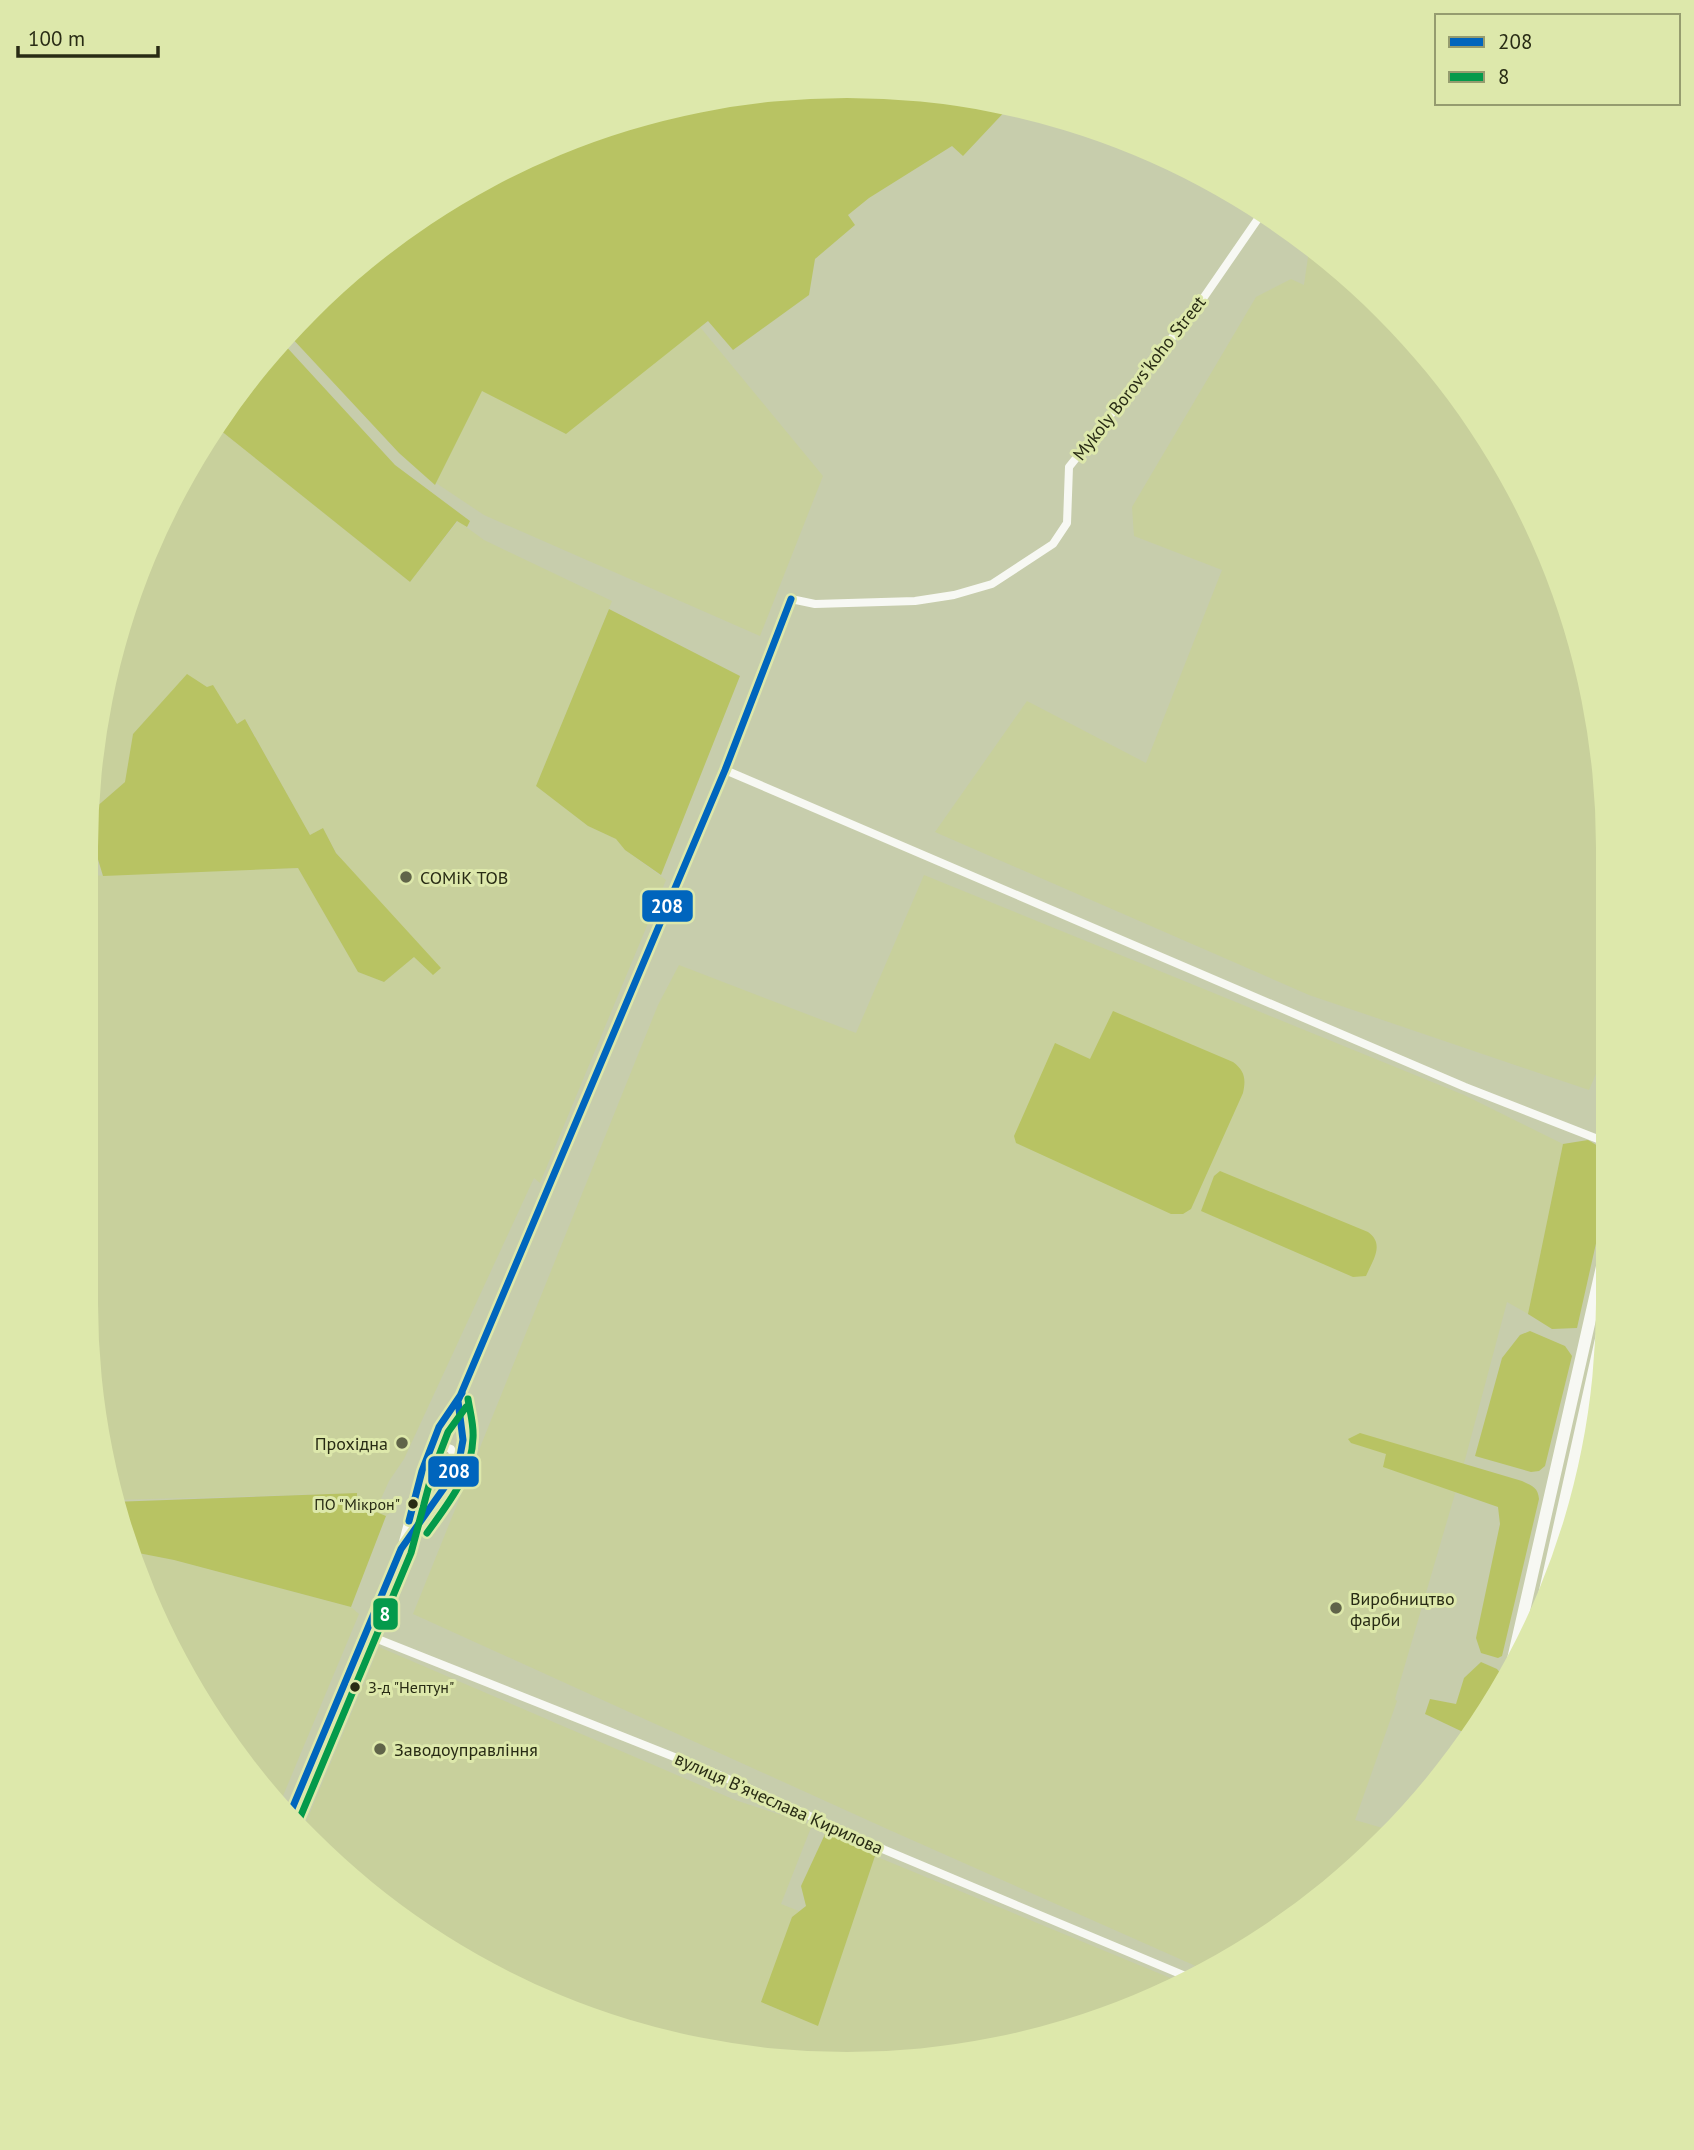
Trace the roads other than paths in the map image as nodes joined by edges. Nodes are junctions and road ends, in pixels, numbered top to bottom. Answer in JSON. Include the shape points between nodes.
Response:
{"nodes":[{"id":1,"x":1257,"y":220,"type":"edge"},
{"id":2,"x":725,"y":770,"type":"junction"},
{"id":3,"x":1596,"y":1138,"type":"edge"},
{"id":4,"x":1596,"y":1293,"type":"edge"},
{"id":5,"x":1592,"y":1381,"type":"edge"},
{"id":6,"x":458,"y":1401,"type":"junction"},
{"id":7,"x":430,"y":1452,"type":"junction"},
{"id":8,"x":457,"y":1463,"type":"junction"},
{"id":9,"x":422,"y":1471,"type":"junction"},
{"id":10,"x":451,"y":1478,"type":"junction"},
{"id":11,"x":1554,"y":1548,"type":"edge"},
{"id":12,"x":401,"y":1549,"type":"junction"},
{"id":13,"x":365,"y":1634,"type":"junction"},
{"id":14,"x":1518,"y":1635,"type":"edge"},
{"id":15,"x":293,"y":1807,"type":"edge"},
{"id":16,"x":1180,"y":1974,"type":"edge"}],
"edges":[{"from":1,"to":2,"type":"street","name":"Mykoly Borovs'koho Street","via":[[1202,300],[1069,467],[1067,523],[1053,544],[992,584],[954,595],[815,604],[792,599]]},
{"from":2,"to":3,"type":"street","via":[[1465,1087]]},
{"from":2,"to":6,"type":"street","name":"Mykoly Borovs'koho Street"},
{"from":4,"to":14,"type":"main road"},
{"from":5,"to":11,"type":"main road"},
{"from":6,"to":7,"type":"street","name":"Mykoly Borovs'koho Street","via":[[439,1427]]},
{"from":6,"to":8,"type":"street","name":"Mykoly Borovs'koho Street","via":[[463,1440]]},
{"from":7,"to":8,"type":"street","via":[[440,1445],[451,1448]]},
{"from":7,"to":9,"type":"street","name":"Mykoly Borovs'koho Street"},
{"from":8,"to":10,"type":"street","name":"Mykoly Borovs'koho Street"},
{"from":9,"to":10,"type":"street","via":[[428,1481],[438,1484]]},
{"from":9,"to":12,"type":"street","name":"Mykoly Borovs'koho Street"},
{"from":10,"to":12,"type":"street","name":"Mykoly Borovs'koho Street"},
{"from":12,"to":13,"type":"street","name":"Mykoly Borovs'koho Street"},
{"from":13,"to":15,"type":"street","name":"Mykoly Borovs'koho Street"},
{"from":13,"to":16,"type":"street","name":"вулиця Вʼячеслава Кирилова","via":[[717,1774]]}]}
